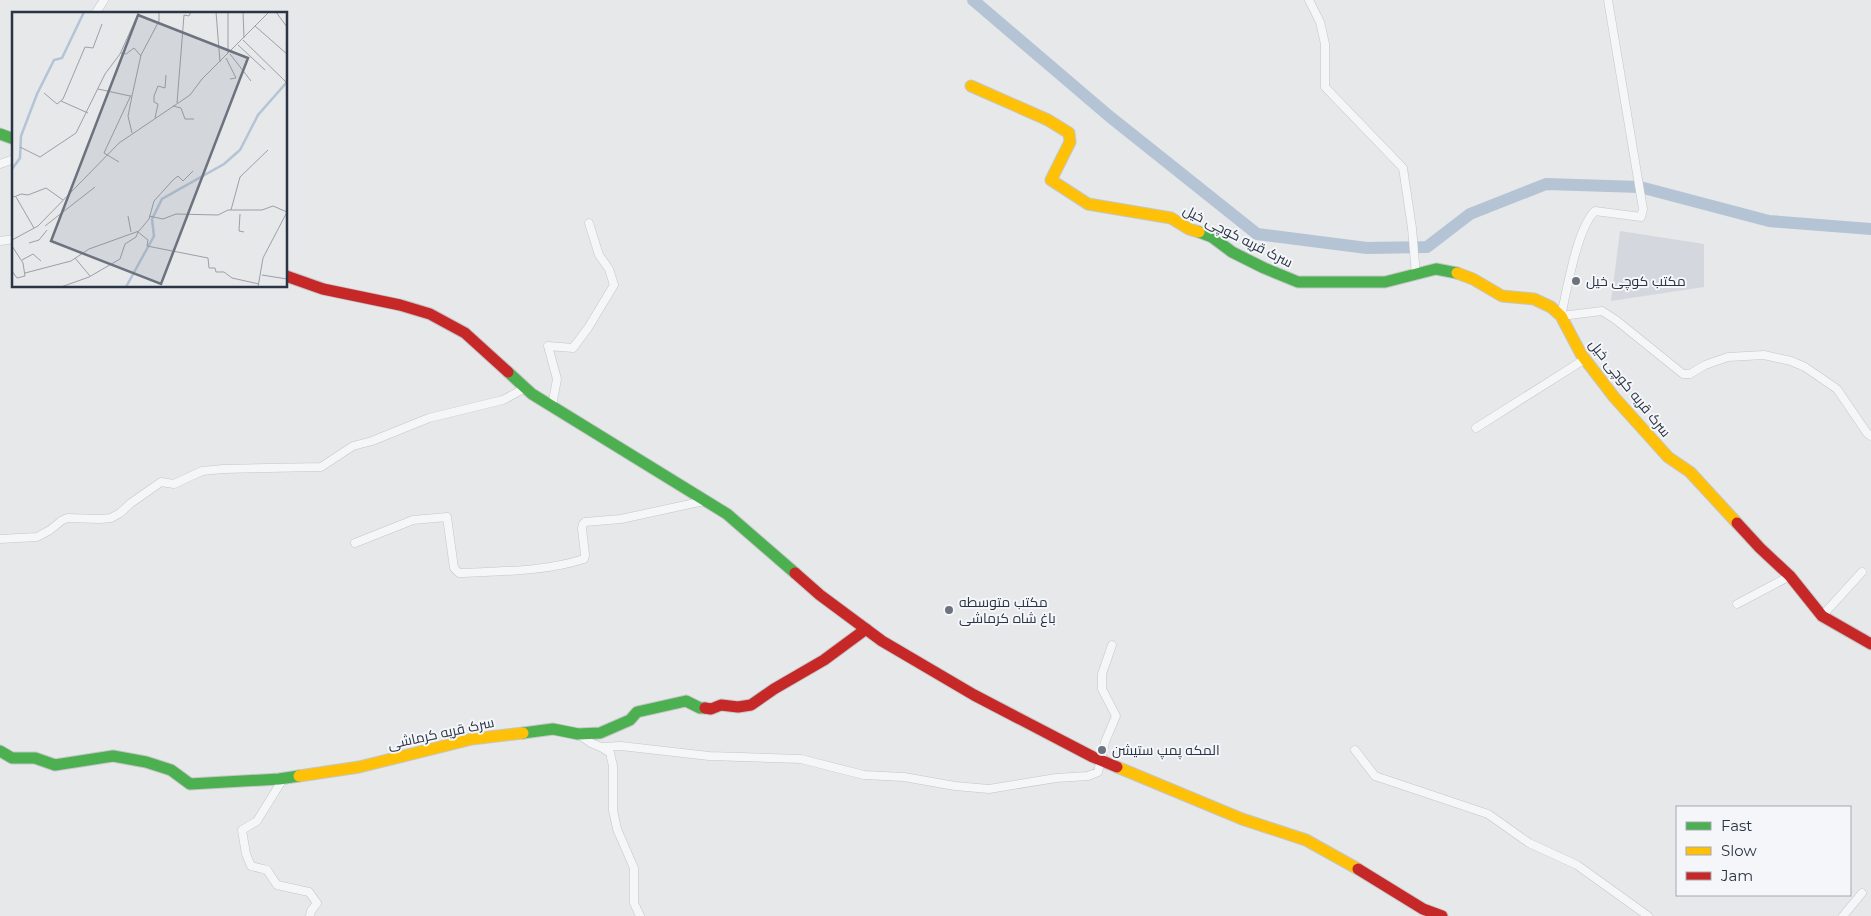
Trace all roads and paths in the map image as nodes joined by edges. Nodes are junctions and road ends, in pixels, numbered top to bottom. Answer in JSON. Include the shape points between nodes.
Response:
{"nodes":[{"id":1,"x":104,"y":0,"type":"edge"},
{"id":2,"x":1309,"y":0,"type":"edge"},
{"id":3,"x":1608,"y":0,"type":"edge"},
{"id":4,"x":96,"y":12,"type":"edge"},
{"id":5,"x":972,"y":86,"type":"dead end"},
{"id":6,"x":0,"y":134,"type":"edge"},
{"id":7,"x":12,"y":138,"type":"edge"},
{"id":8,"x":12,"y":160,"type":"edge"},
{"id":9,"x":0,"y":164,"type":"edge"},
{"id":10,"x":589,"y":223,"type":"dead end"},
{"id":11,"x":1415,"y":269,"type":"junction"},
{"id":12,"x":288,"y":277,"type":"edge"},
{"id":13,"x":1561,"y":316,"type":"junction"},
{"id":14,"x":1585,"y":359,"type":"junction"},
{"id":15,"x":525,"y":388,"type":"junction"},
{"id":16,"x":552,"y":406,"type":"junction"},
{"id":17,"x":1476,"y":428,"type":"dead end"},
{"id":18,"x":1871,"y":436,"type":"edge"},
{"id":19,"x":706,"y":501,"type":"junction"},
{"id":20,"x":0,"y":539,"type":"edge"},
{"id":21,"x":355,"y":543,"type":"dead end"},
{"id":22,"x":1862,"y":572,"type":"dead end"},
{"id":23,"x":1790,"y":576,"type":"junction"},
{"id":24,"x":1737,"y":604,"type":"dead end"},
{"id":25,"x":1822,"y":616,"type":"junction"},
{"id":26,"x":866,"y":629,"type":"junction"},
{"id":27,"x":1871,"y":644,"type":"edge"},
{"id":28,"x":1112,"y":645,"type":"dead end"},
{"id":29,"x":578,"y":734,"type":"junction"},
{"id":30,"x":602,"y":748,"type":"junction"},
{"id":31,"x":1355,"y":750,"type":"dead end"},
{"id":32,"x":0,"y":751,"type":"edge"},
{"id":33,"x":1101,"y":760,"type":"junction"},
{"id":34,"x":283,"y":779,"type":"junction"},
{"id":35,"x":1862,"y":893,"type":"dead end"},
{"id":36,"x":310,"y":916,"type":"edge"},
{"id":37,"x":640,"y":916,"type":"edge"},
{"id":38,"x":1442,"y":916,"type":"edge"},
{"id":39,"x":1648,"y":916,"type":"edge"},
{"id":40,"x":1843,"y":916,"type":"edge"}],
"edges":[{"from":1,"to":4,"type":"street"},
{"from":2,"to":11,"type":"street","via":[[1320,22],[1325,44],[1325,87],[1403,168]]},
{"from":3,"to":13,"type":"street","via":[[1643,209],[1641,217],[1636,218],[1595,211],[1589,216],[1581,234]]},
{"from":5,"to":11,"type":"main road","name":"سرک قریه کوچی خیل","via":[[1048,120],[1069,133],[1070,142],[1051,180],[1088,204],[1171,218],[1212,237],[1232,252],[1298,282],[1385,282]]},
{"from":6,"to":7,"type":"main road"},
{"from":8,"to":9,"type":"street"},
{"from":10,"to":16,"type":"street","via":[[599,255],[614,285],[574,348],[548,346],[557,379]]},
{"from":11,"to":13,"type":"main road","name":"سرک قریه کوچی خیل","via":[[1455,272],[1502,296],[1534,300],[1551,307]]},
{"from":12,"to":15,"type":"main road","via":[[323,289],[430,314],[465,333]]},
{"from":13,"to":14,"type":"main road","name":"سرک قریه کوچی خیل"},
{"from":13,"to":18,"type":"street","via":[[1602,311],[1683,374],[1728,357],[1764,355],[1791,361],[1837,389]]},
{"from":14,"to":17,"type":"street"},
{"from":14,"to":23,"type":"main road","name":"سرک قریه کوچی خیل","via":[[1668,457],[1690,472]]},
{"from":15,"to":16,"type":"main road"},
{"from":15,"to":20,"type":"street","via":[[503,400],[429,418],[353,446],[321,467],[202,471],[174,484],[161,482],[111,518],[68,518],[37,537]]},
{"from":16,"to":19,"type":"main road"},
{"from":19,"to":21,"type":"street","via":[[621,519],[585,522],[582,524],[584,559],[539,569],[456,572],[447,517],[413,520]]},
{"from":19,"to":26,"type":"main road","via":[[727,514],[820,595]]},
{"from":22,"to":25,"type":"street"},
{"from":23,"to":24,"type":"street"},
{"from":23,"to":25,"type":"main road","name":"سرک قریه کوچی خیل"},
{"from":25,"to":27,"type":"main road","name":"سرک قریه کوچی خیل"},
{"from":26,"to":29,"type":"main road","name":"سرک قریه کرماشی","via":[[824,660],[751,705],[721,705],[711,709],[686,701],[637,712],[630,720],[600,733]]},
{"from":26,"to":33,"type":"main road","via":[[974,696]]},
{"from":28,"to":33,"type":"street","via":[[1102,674],[1102,689],[1116,716]]},
{"from":29,"to":30,"type":"street"},
{"from":29,"to":34,"type":"main road","name":"سرک قریه کرماشی","via":[[553,729],[472,738],[359,767]]},
{"from":30,"to":33,"type":"street","via":[[621,746],[709,756],[801,759],[864,775],[989,789],[1088,776],[1098,772]]},
{"from":30,"to":37,"type":"street","via":[[610,753],[613,810],[617,829],[634,868],[634,904]]},
{"from":31,"to":39,"type":"street","via":[[1375,776],[1488,814],[1529,843],[1577,866]]},
{"from":32,"to":34,"type":"main road","name":"سرک قریه کرماشی","via":[[12,758],[35,758],[55,765],[113,756],[171,770],[190,784]]},
{"from":33,"to":38,"type":"main road","via":[[1242,819],[1306,840]]},
{"from":34,"to":36,"type":"street","via":[[257,821],[242,830],[246,854],[251,866],[267,870],[277,885],[309,892],[316,903]]},
{"from":35,"to":40,"type":"street"}]}
